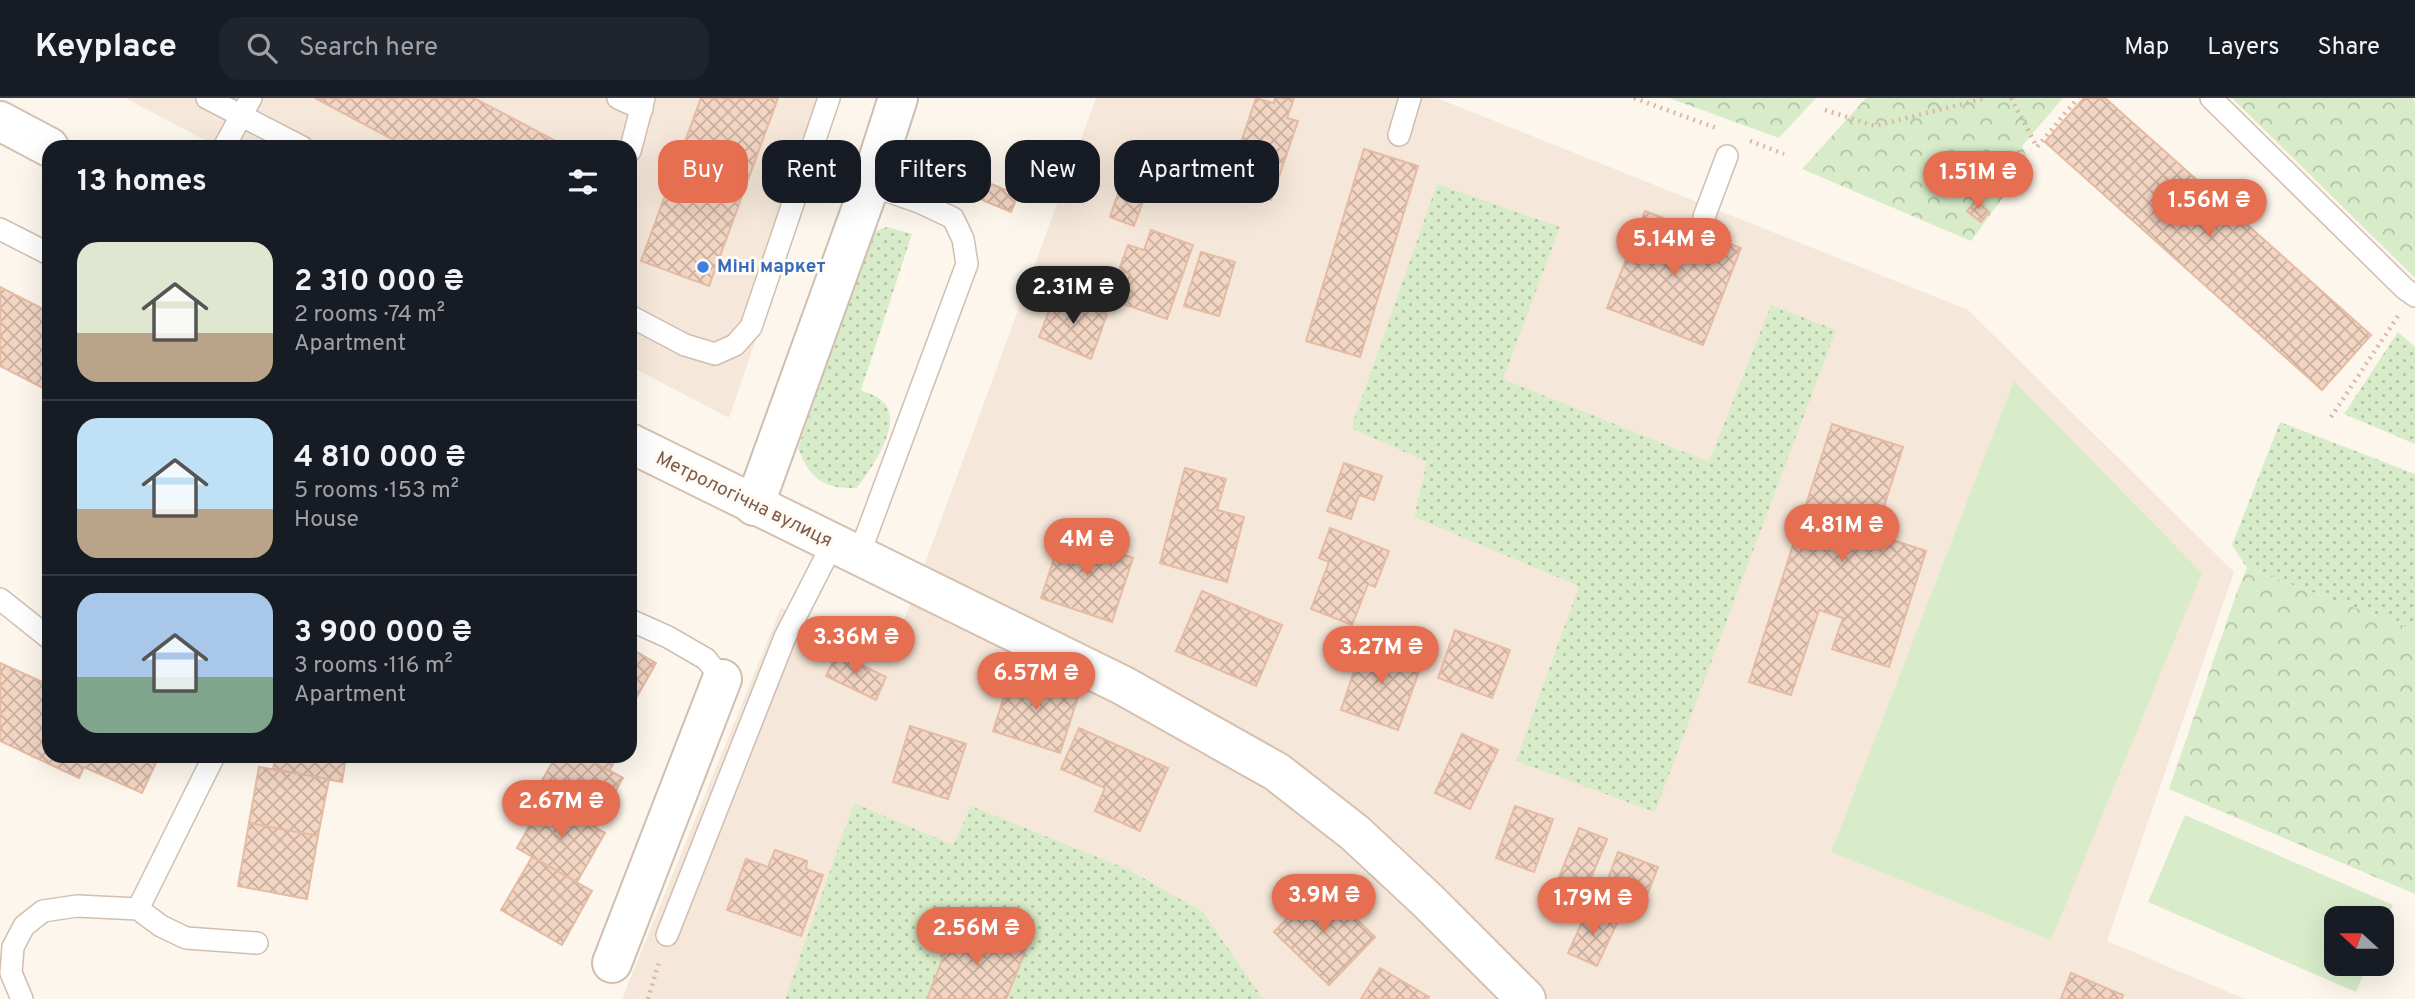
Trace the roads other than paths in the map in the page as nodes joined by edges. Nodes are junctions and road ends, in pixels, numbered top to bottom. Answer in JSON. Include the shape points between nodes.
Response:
{"nodes":[{"id":1,"x":207,"y":98,"type":"edge"},
{"id":2,"x":618,"y":98,"type":"edge"},
{"id":3,"x":829,"y":98,"type":"edge"},
{"id":4,"x":898,"y":98,"type":"edge"},
{"id":5,"x":1410,"y":98,"type":"edge"},
{"id":6,"x":2211,"y":98,"type":"edge"},
{"id":7,"x":643,"y":104,"type":"edge"},
{"id":8,"x":246,"y":107,"type":"edge"},
{"id":9,"x":0,"y":121,"type":"edge"},
{"id":10,"x":1399,"y":135,"type":"dead end"},
{"id":11,"x":228,"y":140,"type":"edge"},
{"id":12,"x":292,"y":140,"type":"edge"},
{"id":13,"x":633,"y":140,"type":"edge"},
{"id":14,"x":42,"y":143,"type":"edge"},
{"id":15,"x":1727,"y":156,"type":"dead end"},
{"id":16,"x":870,"y":185,"type":"junction"},
{"id":17,"x":1704,"y":216,"type":"dead end"},
{"id":18,"x":0,"y":229,"type":"edge"},
{"id":19,"x":42,"y":250,"type":"edge"},
{"id":20,"x":2414,"y":295,"type":"edge"},
{"id":21,"x":637,"y":320,"type":"edge"},
{"id":22,"x":637,"y":447,"type":"edge"},
{"id":23,"x":754,"y":506,"type":"junction"},
{"id":24,"x":846,"y":549,"type":"junction"},
{"id":25,"x":0,"y":599,"type":"edge"},
{"id":26,"x":637,"y":623,"type":"edge"},
{"id":27,"x":42,"y":632,"type":"edge"},
{"id":28,"x":722,"y":678,"type":"joint"},
{"id":29,"x":211,"y":763,"type":"edge"},
{"id":30,"x":138,"y":909,"type":"junction"},
{"id":31,"x":667,"y":935,"type":"road end"},
{"id":32,"x":257,"y":943,"type":"dead end"},
{"id":33,"x":612,"y":963,"type":"dead end"},
{"id":34,"x":22,"y":999,"type":"edge"},
{"id":35,"x":1526,"y":999,"type":"edge"}],
"edges":[{"from":1,"to":8,"type":"lane"},
{"from":2,"to":7,"type":"lane"},
{"from":3,"to":21,"type":"lane","via":[[751,327],[735,345],[715,355]]},
{"from":4,"to":16,"type":"street"},
{"from":5,"to":10,"type":"lane"},
{"from":6,"to":20,"type":"lane"},
{"from":7,"to":13,"type":"lane"},
{"from":8,"to":11,"type":"lane"},
{"from":8,"to":12,"type":"lane"},
{"from":9,"to":14,"type":"street"},
{"from":15,"to":17,"type":"lane"},
{"from":16,"to":23,"type":"street"},
{"from":16,"to":24,"type":"lane","via":[[953,218],[967,264]]},
{"from":18,"to":19,"type":"lane"},
{"from":22,"to":23,"type":"street","name":"Метрологічна вулиця"},
{"from":23,"to":24,"type":"street","name":"Метрологічна вулиця"},
{"from":24,"to":31,"type":"lane","via":[[785,637]]},
{"from":24,"to":35,"type":"street","name":"Метрологічна вулиця","via":[[1124,686],[1277,772],[1355,833]]},
{"from":25,"to":27,"type":"lane"},
{"from":26,"to":28,"type":"lane","via":[[706,659]]},
{"from":28,"to":33,"type":"street"},
{"from":29,"to":30,"type":"lane"},
{"from":30,"to":32,"type":"lane","via":[[186,938]]},
{"from":30,"to":34,"type":"lane","via":[[77,905],[43,911],[24,926],[13,947],[11,973]]}]}
